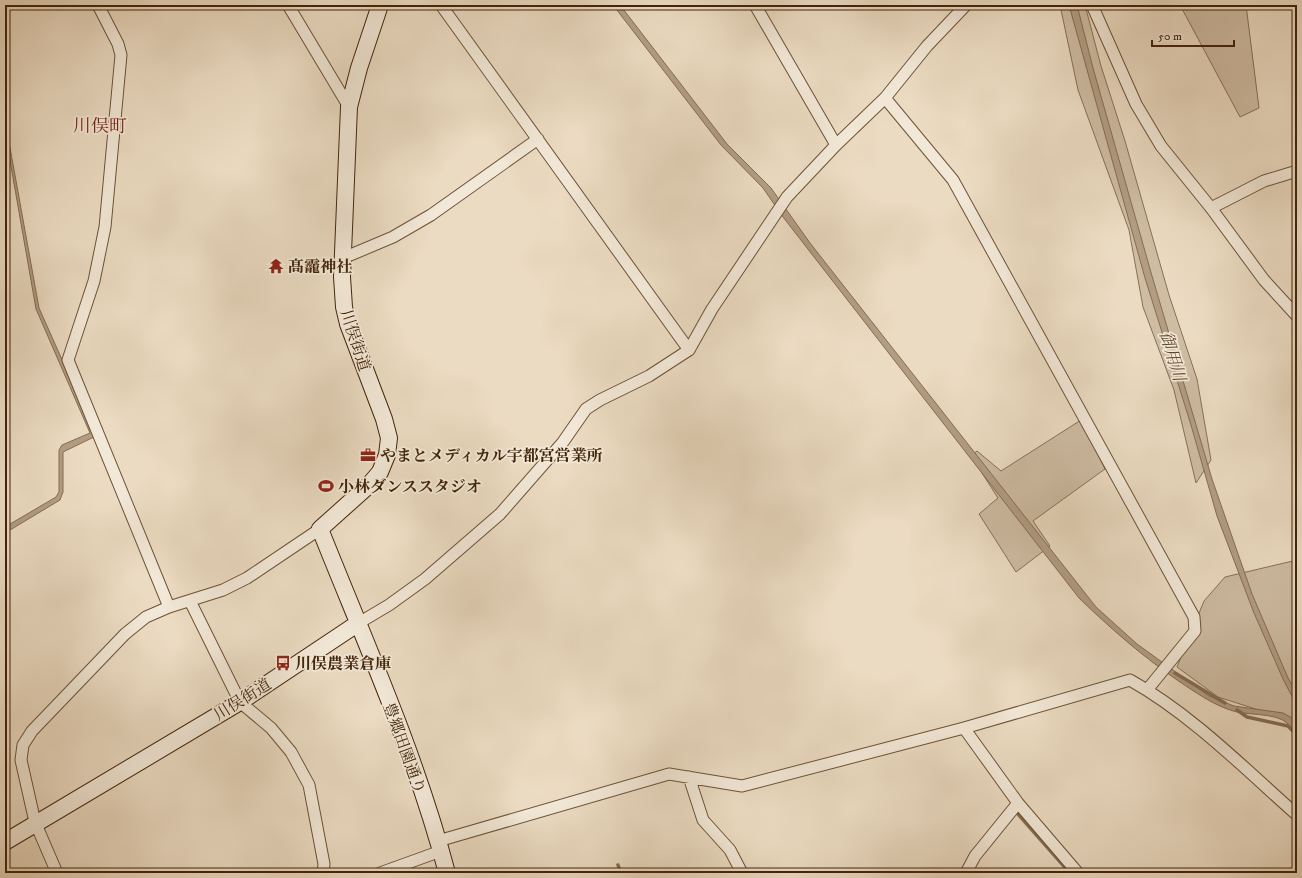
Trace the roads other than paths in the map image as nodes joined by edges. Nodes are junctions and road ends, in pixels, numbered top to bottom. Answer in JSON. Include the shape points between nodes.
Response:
{"nodes":[{"id":1,"x":98,"y":5,"type":"edge"},
{"id":2,"x":288,"y":5,"type":"edge"},
{"id":3,"x":380,"y":5,"type":"edge"},
{"id":4,"x":441,"y":5,"type":"edge"},
{"id":5,"x":755,"y":5,"type":"edge"},
{"id":6,"x":966,"y":5,"type":"edge"},
{"id":7,"x":1092,"y":5,"type":"edge"},
{"id":8,"x":885,"y":98,"type":"junction"},
{"id":9,"x":349,"y":107,"type":"junction"},
{"id":10,"x":538,"y":139,"type":"junction"},
{"id":11,"x":836,"y":144,"type":"junction"},
{"id":12,"x":1297,"y":171,"type":"edge"},
{"id":13,"x":1211,"y":208,"type":"junction"},
{"id":14,"x":343,"y":256,"type":"junction"},
{"id":15,"x":1297,"y":316,"type":"edge"},
{"id":16,"x":689,"y":350,"type":"junction"},
{"id":17,"x":320,"y":529,"type":"junction"},
{"id":18,"x":190,"y":601,"type":"junction"},
{"id":19,"x":169,"y":607,"type":"junction"},
{"id":20,"x":358,"y":624,"type":"junction"},
{"id":21,"x":1147,"y":690,"type":"junction"},
{"id":22,"x":240,"y":702,"type":"junction"},
{"id":23,"x":964,"y":728,"type":"junction"},
{"id":24,"x":689,"y":777,"type":"junction"},
{"id":25,"x":1018,"y":803,"type":"junction"},
{"id":26,"x":1297,"y":815,"type":"edge"},
{"id":27,"x":35,"y":822,"type":"junction"},
{"id":28,"x":5,"y":842,"type":"edge"},
{"id":29,"x":440,"y":846,"type":"junction"},
{"id":30,"x":57,"y":873,"type":"edge"},
{"id":31,"x":323,"y":873,"type":"edge"},
{"id":32,"x":380,"y":873,"type":"edge"},
{"id":33,"x":447,"y":873,"type":"edge"},
{"id":34,"x":742,"y":873,"type":"edge"},
{"id":35,"x":966,"y":873,"type":"edge"},
{"id":36,"x":1078,"y":873,"type":"edge"}],
"edges":[{"from":1,"to":19,"type":"street","via":[[121,55],[105,227],[94,281],[68,360]]},
{"from":2,"to":9,"type":"street"},
{"from":3,"to":9,"type":"main road","name":"川俣街道"},
{"from":4,"to":10,"type":"street"},
{"from":5,"to":11,"type":"street"},
{"from":6,"to":8,"type":"street","via":[[927,46]]},
{"from":7,"to":13,"type":"street","via":[[1136,104],[1157,140]]},
{"from":8,"to":11,"type":"street"},
{"from":8,"to":21,"type":"street","via":[[953,180],[1194,617],[1195,631]]},
{"from":9,"to":14,"type":"main road","name":"川俣街道"},
{"from":10,"to":14,"type":"street","via":[[431,215],[393,237]]},
{"from":10,"to":16,"type":"street"},
{"from":11,"to":16,"type":"street","via":[[787,197],[712,309]]},
{"from":12,"to":13,"type":"street","via":[[1264,181]]},
{"from":13,"to":15,"type":"street","via":[[1264,280]]},
{"from":14,"to":17,"type":"main road","name":"川俣街道","via":[[344,307],[348,324],[389,438],[387,455],[380,472]]},
{"from":16,"to":20,"type":"street","via":[[650,376],[586,409],[563,442],[500,514],[425,579]]},
{"from":17,"to":18,"type":"street","name":"川俣街道","via":[[247,578],[224,590]]},
{"from":17,"to":20,"type":"main road"},
{"from":18,"to":19,"type":"street","name":"川俣街道"},
{"from":18,"to":22,"type":"street"},
{"from":19,"to":27,"type":"street","name":"川俣街道","via":[[146,617],[125,634],[32,731],[23,745],[21,760]]},
{"from":20,"to":22,"type":"main road","name":"川俣街道"},
{"from":20,"to":29,"type":"main road","name":"豊郷田園通り","via":[[386,692]]},
{"from":21,"to":23,"type":"street","via":[[1130,680]]},
{"from":21,"to":26,"type":"street","via":[[1202,731]]},
{"from":22,"to":27,"type":"main road","name":"川俣街道"},
{"from":22,"to":31,"type":"street","via":[[271,728],[291,752],[309,785],[324,864]]},
{"from":23,"to":24,"type":"street","via":[[742,786]]},
{"from":23,"to":25,"type":"street"},
{"from":24,"to":29,"type":"street","via":[[669,774]]},
{"from":24,"to":34,"type":"street","via":[[703,820],[730,850]]},
{"from":25,"to":35,"type":"street","via":[[974,856]]},
{"from":25,"to":36,"type":"street"},
{"from":27,"to":28,"type":"main road","name":"川俣街道"},
{"from":27,"to":30,"type":"street"},
{"from":29,"to":32,"type":"street"},
{"from":29,"to":33,"type":"main road","name":"豊郷田園通り"}]}
